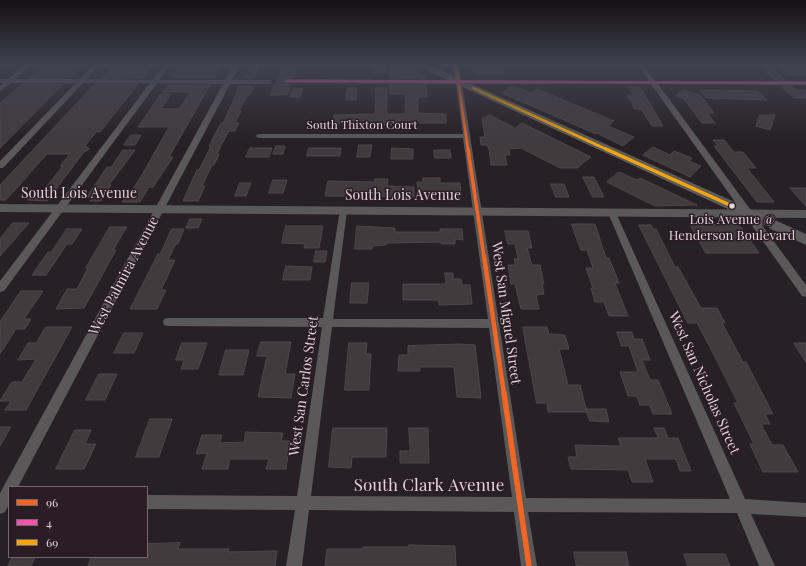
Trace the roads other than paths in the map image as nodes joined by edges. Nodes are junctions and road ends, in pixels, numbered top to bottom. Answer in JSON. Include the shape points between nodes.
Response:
{"nodes":[{"id":1,"x":73,"y":90,"type":"edge"},
{"id":2,"x":148,"y":90,"type":"edge"},
{"id":3,"x":223,"y":90,"type":"edge"},
{"id":4,"x":459,"y":90,"type":"edge"},
{"id":5,"x":478,"y":90,"type":"edge"},
{"id":6,"x":659,"y":90,"type":"edge"},
{"id":7,"x":259,"y":136,"type":"dead end"},
{"id":8,"x":466,"y":136,"type":"junction"},
{"id":9,"x":0,"y":166,"type":"edge"},
{"id":10,"x":0,"y":208,"type":"edge"},
{"id":11,"x":59,"y":209,"type":"junction"},
{"id":12,"x":159,"y":210,"type":"junction"},
{"id":13,"x":343,"y":211,"type":"junction"},
{"id":14,"x":477,"y":211,"type":"junction"},
{"id":15,"x":612,"y":213,"type":"junction"},
{"id":16,"x":747,"y":214,"type":"junction"},
{"id":17,"x":806,"y":214,"type":"edge"},
{"id":18,"x":806,"y":240,"type":"edge"},
{"id":19,"x":0,"y":288,"type":"edge"},
{"id":20,"x":806,"y":293,"type":"edge"},
{"id":21,"x":168,"y":322,"type":"dead end"},
{"id":22,"x":328,"y":323,"type":"junction"},
{"id":23,"x":493,"y":324,"type":"junction"},
{"id":24,"x":11,"y":486,"type":"edge"},
{"id":25,"x":148,"y":502,"type":"edge"},
{"id":26,"x":303,"y":503,"type":"junction"},
{"id":27,"x":521,"y":504,"type":"junction"},
{"id":28,"x":741,"y":506,"type":"junction"},
{"id":29,"x":806,"y":510,"type":"edge"},
{"id":30,"x":294,"y":566,"type":"edge"},
{"id":31,"x":529,"y":566,"type":"edge"},
{"id":32,"x":767,"y":566,"type":"edge"}],
"edges":[{"from":1,"to":9,"type":"street"},
{"from":2,"to":11,"type":"street"},
{"from":3,"to":12,"type":"street","name":"West Palmira Avenue"},
{"from":4,"to":8,"type":"street","name":"West San Miguel Street"},
{"from":5,"to":16,"type":"main road"},
{"from":6,"to":16,"type":"street"},
{"from":7,"to":8,"type":"street","name":"South Thixton Court"},
{"from":8,"to":14,"type":"street","name":"West San Miguel Street"},
{"from":10,"to":11,"type":"street","name":"South Lois Avenue"},
{"from":11,"to":12,"type":"street","name":"South Lois Avenue"},
{"from":11,"to":19,"type":"street"},
{"from":12,"to":13,"type":"street","name":"South Lois Avenue"},
{"from":12,"to":24,"type":"street","name":"West Palmira Avenue"},
{"from":13,"to":14,"type":"street","name":"South Lois Avenue"},
{"from":13,"to":22,"type":"street","name":"West San Carlos Street"},
{"from":14,"to":15,"type":"street","name":"South Lois Avenue"},
{"from":14,"to":23,"type":"street","name":"West San Miguel Street"},
{"from":15,"to":16,"type":"street","name":"South Lois Avenue"},
{"from":15,"to":28,"type":"street","name":"West San Nicholas Street"},
{"from":16,"to":17,"type":"street","name":"South Lois Avenue"},
{"from":16,"to":18,"type":"main road"},
{"from":16,"to":20,"type":"street"},
{"from":21,"to":22,"type":"street"},
{"from":22,"to":23,"type":"street"},
{"from":22,"to":26,"type":"street","name":"West San Carlos Street"},
{"from":23,"to":27,"type":"street","name":"West San Miguel Street"},
{"from":25,"to":26,"type":"street","name":"South Clark Avenue"},
{"from":26,"to":27,"type":"street","name":"South Clark Avenue"},
{"from":26,"to":30,"type":"street","name":"West San Carlos Street"},
{"from":27,"to":28,"type":"street","name":"South Clark Avenue"},
{"from":27,"to":31,"type":"street","name":"West San Miguel Street"},
{"from":28,"to":29,"type":"street","name":"South Clark Avenue"},
{"from":28,"to":32,"type":"street","name":"West San Nicholas Street"}]}
